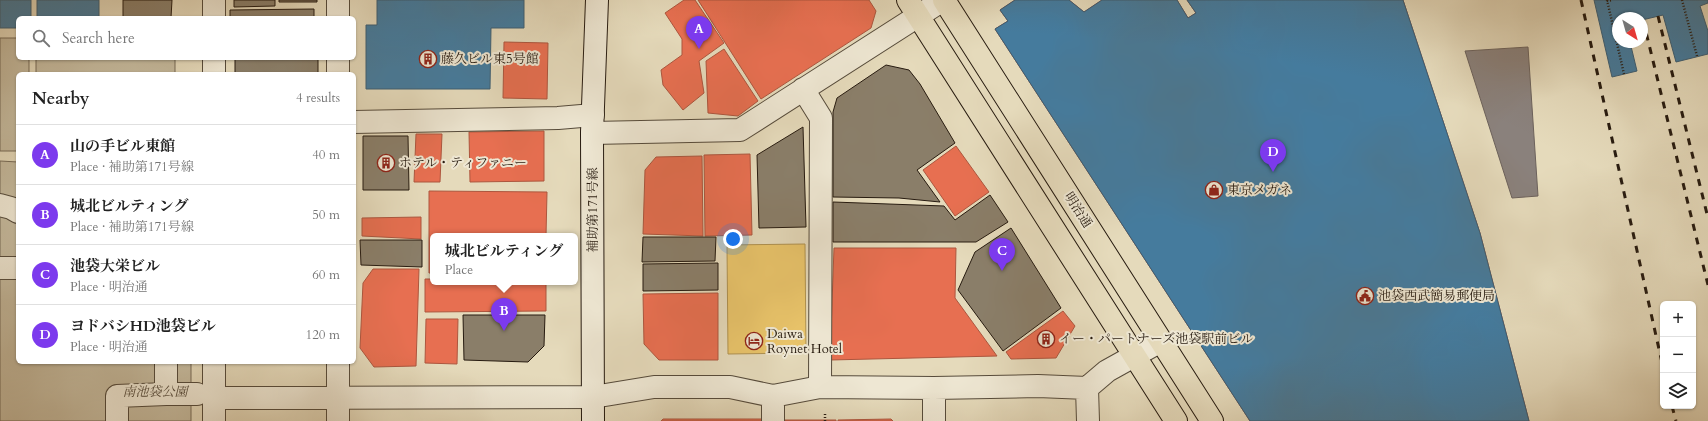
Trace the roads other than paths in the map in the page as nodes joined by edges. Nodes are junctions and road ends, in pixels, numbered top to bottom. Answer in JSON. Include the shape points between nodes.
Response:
{"nodes":[{"id":1,"x":214,"y":0,"type":"edge"},
{"id":2,"x":338,"y":0,"type":"edge"},
{"id":3,"x":597,"y":0,"type":"edge"},
{"id":4,"x":943,"y":0,"type":"edge"},
{"id":5,"x":913,"y":8,"type":"edge"},
{"id":6,"x":214,"y":16,"type":"edge"},
{"id":7,"x":338,"y":16,"type":"edge"},
{"id":8,"x":214,"y":60,"type":"edge"},
{"id":9,"x":338,"y":60,"type":"edge"},
{"id":10,"x":214,"y":72,"type":"edge"},
{"id":11,"x":338,"y":72,"type":"edge"},
{"id":12,"x":803,"y":90,"type":"junction"},
{"id":13,"x":356,"y":122,"type":"edge"},
{"id":14,"x":593,"y":124,"type":"junction"},
{"id":15,"x":0,"y":206,"type":"edge"},
{"id":16,"x":16,"y":211,"type":"edge"},
{"id":17,"x":0,"y":268,"type":"edge"},
{"id":18,"x":16,"y":268,"type":"edge"},
{"id":19,"x":1160,"y":341,"type":"junction"},
{"id":20,"x":1134,"y":356,"type":"junction"},
{"id":21,"x":166,"y":364,"type":"edge"},
{"id":22,"x":214,"y":364,"type":"edge"},
{"id":23,"x":338,"y":364,"type":"edge"},
{"id":24,"x":820,"y":387,"type":"junction"},
{"id":25,"x":934,"y":388,"type":"junction"},
{"id":26,"x":1087,"y":388,"type":"junction"},
{"id":27,"x":166,"y":394,"type":"junction"},
{"id":28,"x":206,"y":396,"type":"junction"},
{"id":29,"x":773,"y":396,"type":"junction"},
{"id":30,"x":338,"y":397,"type":"junction"},
{"id":31,"x":593,"y":397,"type":"junction"},
{"id":32,"x":117,"y":421,"type":"edge"},
{"id":33,"x":214,"y":421,"type":"edge"},
{"id":34,"x":338,"y":421,"type":"edge"},
{"id":35,"x":593,"y":421,"type":"edge"},
{"id":36,"x":773,"y":421,"type":"edge"},
{"id":37,"x":934,"y":421,"type":"edge"},
{"id":38,"x":1088,"y":421,"type":"edge"},
{"id":39,"x":1176,"y":421,"type":"edge"},
{"id":40,"x":1212,"y":421,"type":"edge"}],
"edges":[{"from":1,"to":6,"type":"street"},
{"from":2,"to":7,"type":"street"},
{"from":3,"to":14,"type":"street","name":"補助第171号線"},
{"from":4,"to":5,"type":"street"},
{"from":4,"to":19,"type":"main road","name":"明治通"},
{"from":5,"to":12,"type":"street"},
{"from":5,"to":20,"type":"main road"},
{"from":8,"to":10,"type":"street"},
{"from":9,"to":11,"type":"street"},
{"from":12,"to":14,"type":"street","via":[[740,130]]},
{"from":12,"to":24,"type":"street","via":[[821,118]]},
{"from":13,"to":14,"type":"street","via":[[558,118]]},
{"from":14,"to":31,"type":"street","name":"補助第171号線"},
{"from":15,"to":16,"type":"street"},
{"from":17,"to":18,"type":"street"},
{"from":19,"to":20,"type":"street"},
{"from":19,"to":40,"type":"main road","name":"明治通"},
{"from":20,"to":26,"type":"street","via":[[1107,371]]},
{"from":20,"to":39,"type":"main road"},
{"from":21,"to":27,"type":"street"},
{"from":22,"to":28,"type":"street"},
{"from":23,"to":30,"type":"street"},
{"from":24,"to":25,"type":"street"},
{"from":24,"to":29,"type":"street"},
{"from":25,"to":26,"type":"street"},
{"from":25,"to":37,"type":"street"},
{"from":26,"to":38,"type":"street"},
{"from":27,"to":28,"type":"street"},
{"from":27,"to":32,"type":"street","via":[[117,396]]},
{"from":28,"to":30,"type":"street"},
{"from":28,"to":33,"type":"street"},
{"from":29,"to":31,"type":"street","via":[[730,387],[654,386]]},
{"from":29,"to":36,"type":"street"},
{"from":30,"to":31,"type":"street"},
{"from":30,"to":34,"type":"street"},
{"from":31,"to":35,"type":"street","name":"補助第171号線"}]}
